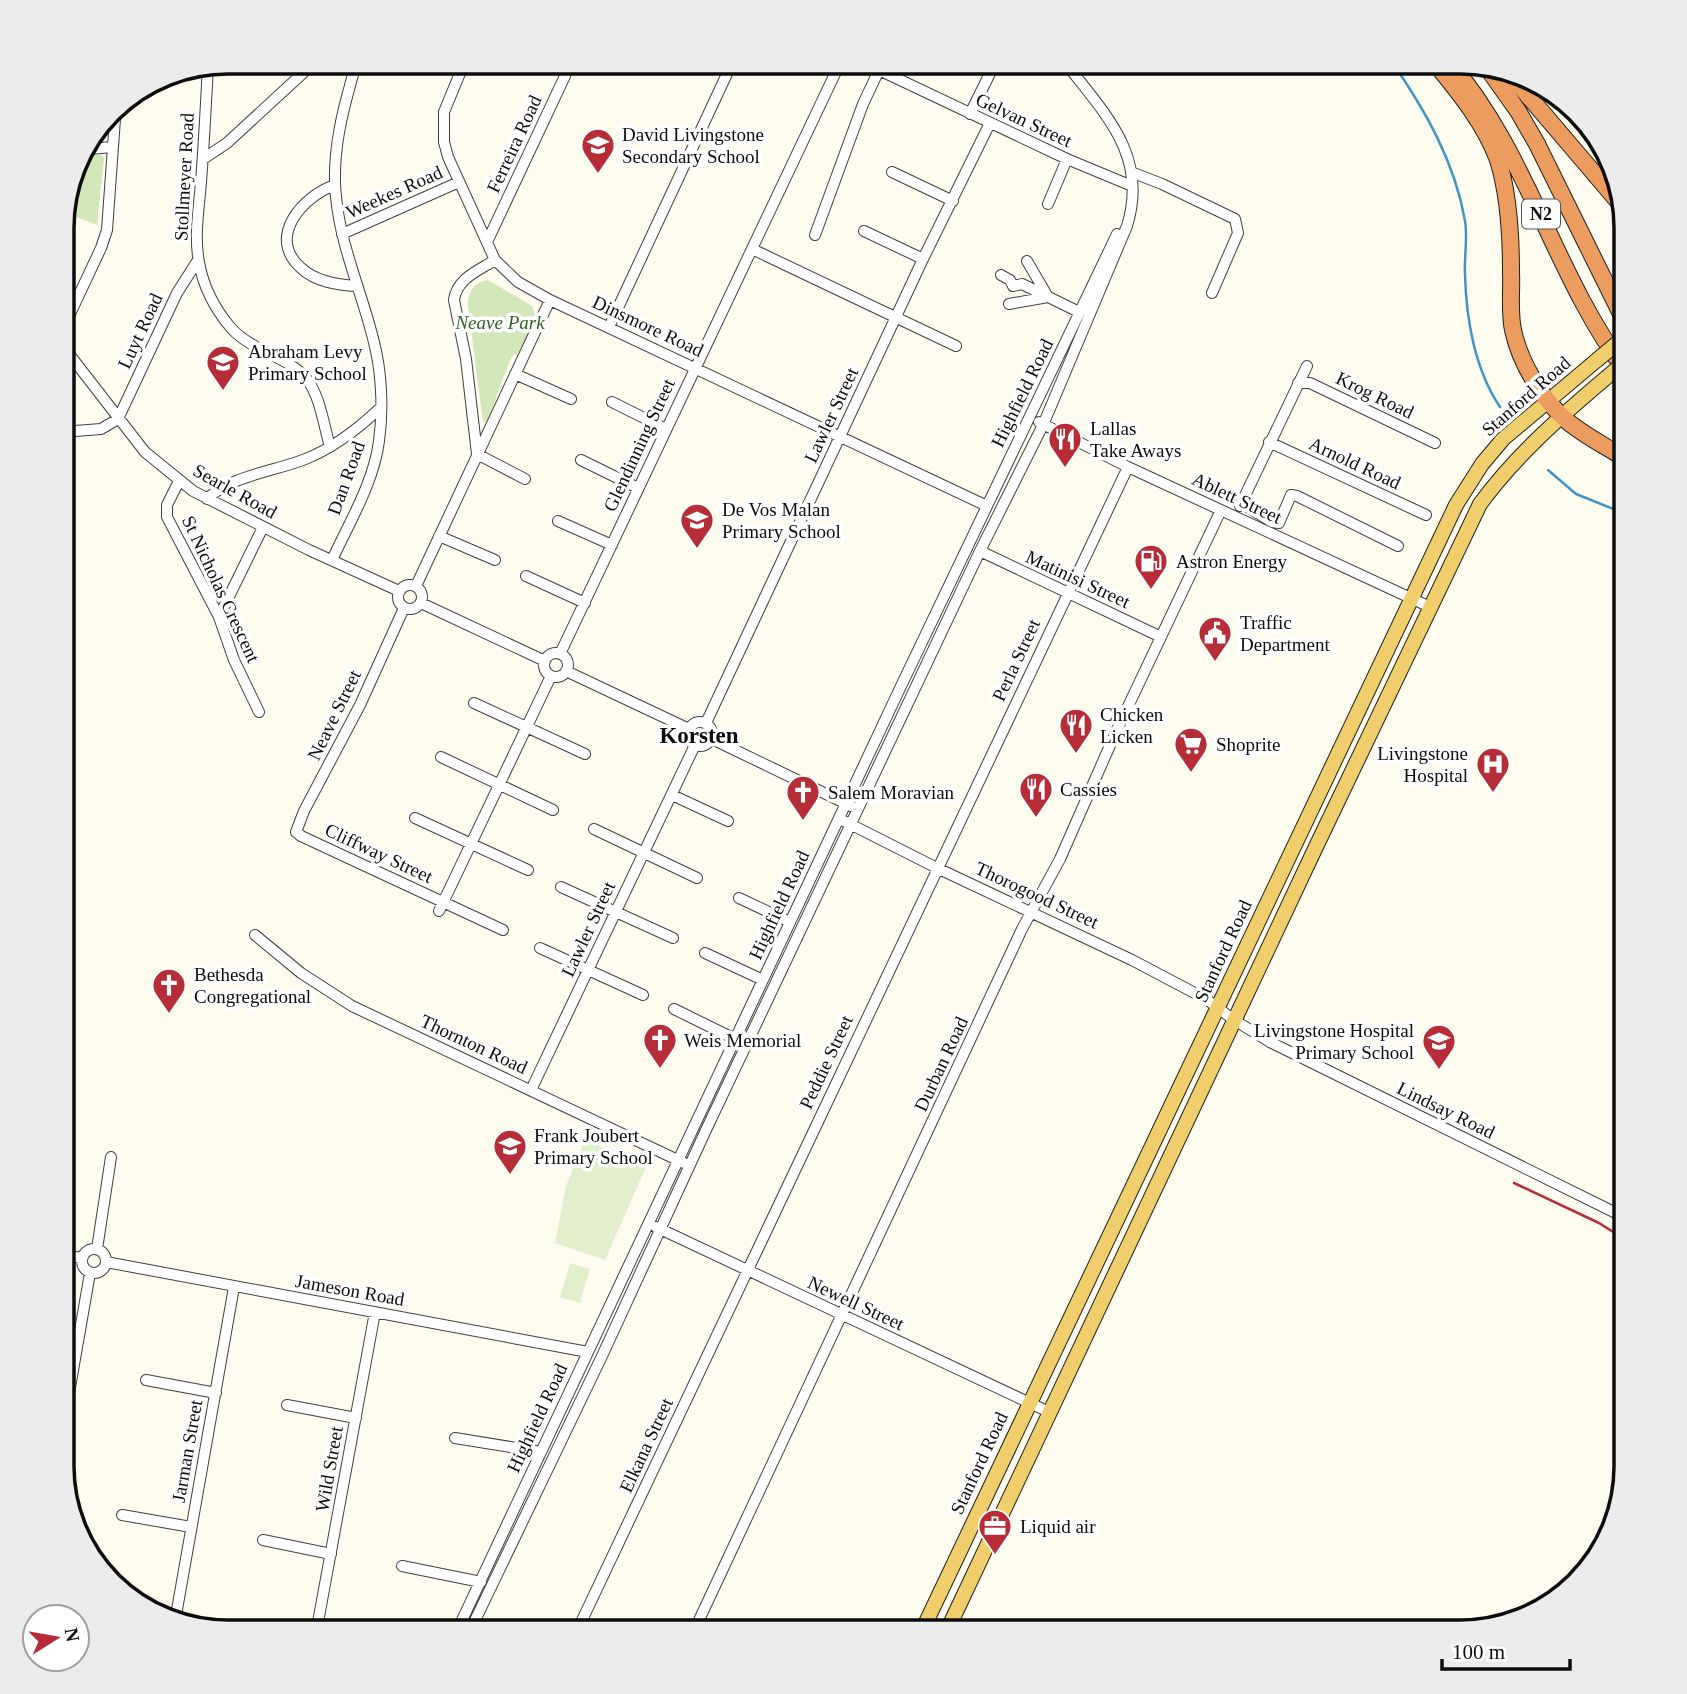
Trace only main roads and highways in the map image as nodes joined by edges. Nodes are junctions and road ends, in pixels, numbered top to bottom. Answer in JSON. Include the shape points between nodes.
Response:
{"nodes":[{"id":1,"x":1443,"y":74,"type":"edge"},
{"id":2,"x":1458,"y":74,"type":"edge"},
{"id":3,"x":1495,"y":78,"type":"edge"},
{"id":4,"x":1520,"y":86,"type":"edge"},
{"id":5,"x":1609,"y":191,"type":"edge"},
{"id":6,"x":1614,"y":300,"type":"edge"},
{"id":7,"x":1614,"y":346,"type":"edge"},
{"id":8,"x":1614,"y":355,"type":"edge"},
{"id":9,"x":1614,"y":371,"type":"edge"},
{"id":10,"x":1549,"y":400,"type":"junction"},
{"id":11,"x":1562,"y":416,"type":"junction"},
{"id":12,"x":1614,"y":451,"type":"edge"},
{"id":13,"x":927,"y":1620,"type":"edge"},
{"id":14,"x":952,"y":1620,"type":"edge"}],
"edges":[{"from":1,"to":10,"type":"highway","via":[[1473,114],[1497,159],[1510,233],[1512,328],[1528,368]]},
{"from":2,"to":8,"type":"highway","number":"N2","via":[[1511,154],[1583,306]]},
{"from":3,"to":6,"type":"highway","number":"N2","via":[[1536,144]]},
{"from":4,"to":5,"type":"highway"},
{"from":7,"to":10,"type":"main road","name":"Stanford Road","bridge":true},
{"from":9,"to":11,"type":"main road","name":"Stanford Road","bridge":true},
{"from":10,"to":11,"type":"highway"},
{"from":10,"to":13,"type":"main road","name":"Stanford Road","via":[[1513,429],[1482,464],[1456,505]]},
{"from":11,"to":12,"type":"highway"},
{"from":11,"to":14,"type":"main road","name":"Stanford Road","via":[[1503,473],[1480,504]]}]}
